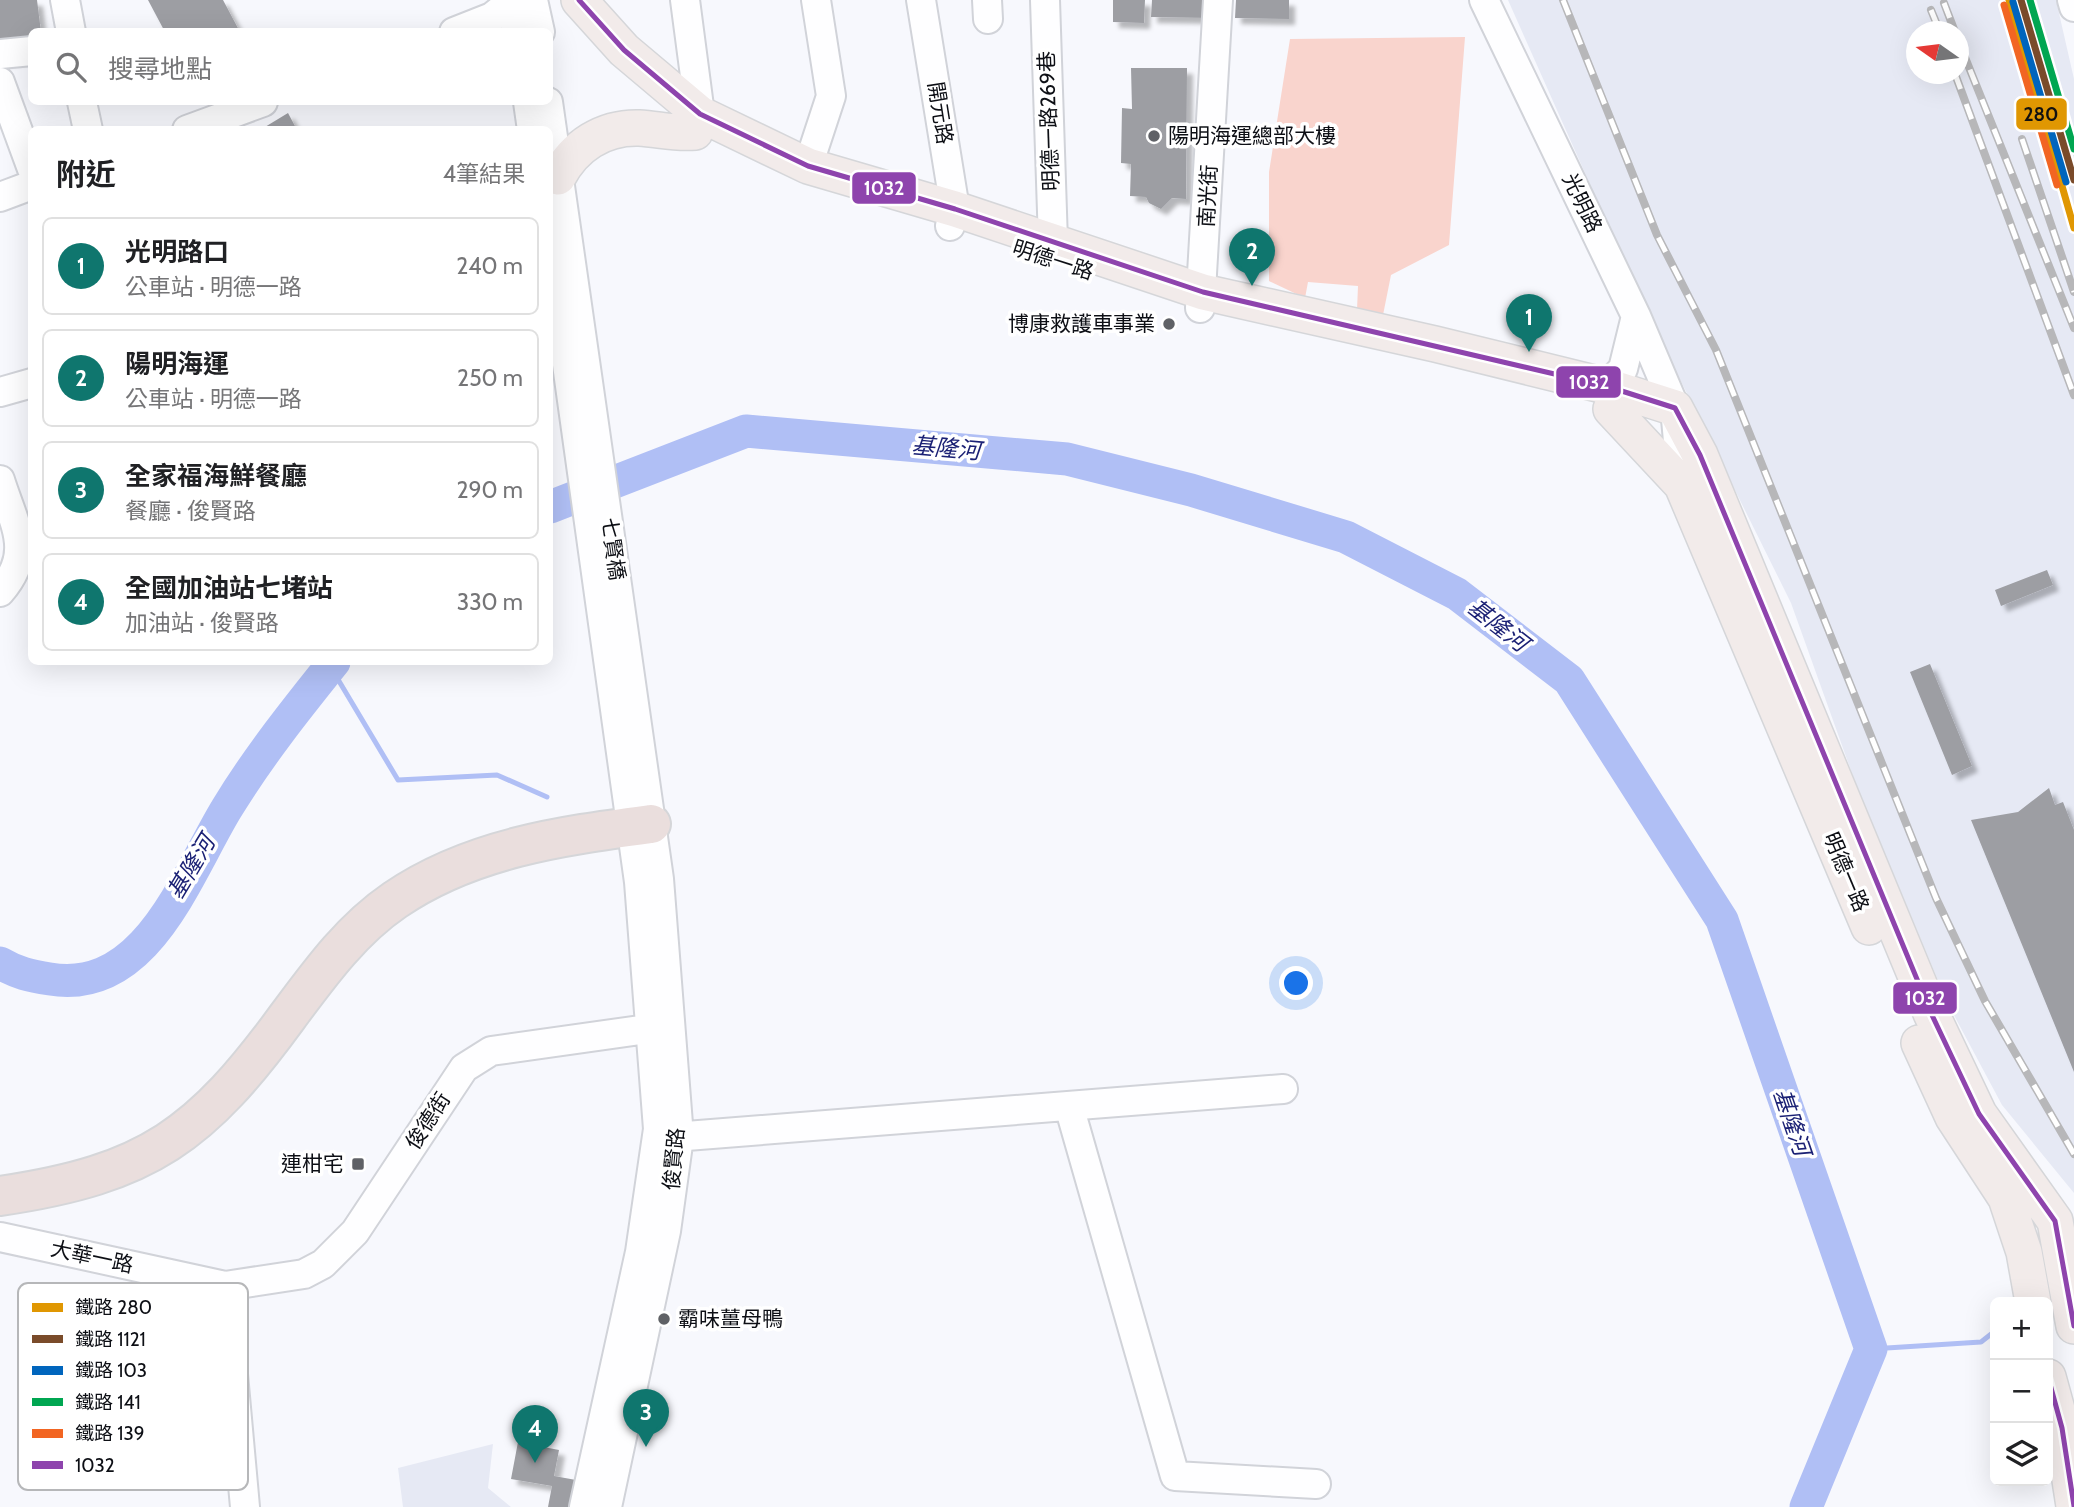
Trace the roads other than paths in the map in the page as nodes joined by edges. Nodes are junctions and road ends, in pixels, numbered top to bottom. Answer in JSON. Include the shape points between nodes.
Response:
{"nodes":[{"id":1,"x":65,"y":0,"type":"edge"},
{"id":2,"x":517,"y":0,"type":"edge"},
{"id":3,"x":551,"y":0,"type":"edge"},
{"id":4,"x":579,"y":0,"type":"edge"},
{"id":5,"x":685,"y":0,"type":"edge"},
{"id":6,"x":816,"y":0,"type":"edge"},
{"id":7,"x":921,"y":0,"type":"edge"},
{"id":8,"x":1045,"y":0,"type":"edge"},
{"id":9,"x":1218,"y":0,"type":"edge"},
{"id":10,"x":1484,"y":0,"type":"edge"},
{"id":11,"x":2072,"y":0,"type":"edge"},
{"id":12,"x":2074,"y":7,"type":"edge"},
{"id":13,"x":70,"y":28,"type":"edge"},
{"id":14,"x":465,"y":28,"type":"edge"},
{"id":15,"x":516,"y":28,"type":"edge"},
{"id":16,"x":537,"y":28,"type":"edge"},
{"id":17,"x":28,"y":51,"type":"edge"},
{"id":18,"x":0,"y":54,"type":"edge"},
{"id":19,"x":0,"y":82,"type":"edge"},
{"id":20,"x":83,"y":105,"type":"edge"},
{"id":21,"x":255,"y":105,"type":"edge"},
{"id":22,"x":529,"y":105,"type":"edge"},
{"id":23,"x":548,"y":105,"type":"edge"},
{"id":24,"x":697,"y":123,"type":"junction"},
{"id":25,"x":87,"y":126,"type":"edge"},
{"id":26,"x":198,"y":126,"type":"edge"},
{"id":27,"x":532,"y":126,"type":"edge"},
{"id":28,"x":551,"y":126,"type":"edge"},
{"id":29,"x":553,"y":140,"type":"edge"},
{"id":30,"x":28,"y":158,"type":"edge"},
{"id":31,"x":808,"y":166,"type":"junction"},
{"id":32,"x":558,"y":177,"type":"junction"},
{"id":33,"x":28,"y":186,"type":"edge"},
{"id":34,"x":0,"y":197,"type":"edge"},
{"id":35,"x":952,"y":217,"type":"junction"},
{"id":36,"x":1053,"y":242,"type":"junction"},
{"id":37,"x":553,"y":249,"type":"edge"},
{"id":38,"x":563,"y":282,"type":"edge"},
{"id":39,"x":1201,"y":300,"type":"junction"},
{"id":40,"x":1636,"y":316,"type":"junction"},
{"id":41,"x":28,"y":384,"type":"edge"},
{"id":42,"x":0,"y":392,"type":"edge"},
{"id":43,"x":1608,"y":398,"type":"junction"},
{"id":44,"x":1675,"y":408,"type":"junction"},
{"id":45,"x":0,"y":480,"type":"edge"},
{"id":46,"x":1682,"y":485,"type":"junction"},
{"id":47,"x":0,"y":592,"type":"edge"},
{"id":48,"x":634,"y":819,"type":"junction"},
{"id":49,"x":662,"y":1027,"type":"junction"},
{"id":50,"x":1283,"y":1089,"type":"dead end"},
{"id":51,"x":1069,"y":1106,"type":"junction"},
{"id":52,"x":668,"y":1138,"type":"junction"},
{"id":53,"x":0,"y":1196,"type":"edge"},
{"id":54,"x":0,"y":1237,"type":"edge"},
{"id":55,"x":211,"y":1283,"type":"edge"},
{"id":56,"x":245,"y":1283,"type":"edge"},
{"id":57,"x":2033,"y":1297,"type":"edge"},
{"id":58,"x":2074,"y":1326,"type":"edge"},
{"id":59,"x":2053,"y":1393,"type":"edge"},
{"id":60,"x":2068,"y":1427,"type":"edge"},
{"id":61,"x":1316,"y":1484,"type":"dead end"},
{"id":62,"x":2074,"y":1506,"type":"edge"},
{"id":63,"x":584,"y":1507,"type":"edge"},
{"id":64,"x":607,"y":1507,"type":"edge"}],
"edges":[{"from":1,"to":13,"type":"street"},
{"from":2,"to":14,"type":"street","via":[[492,18]]},
{"from":2,"to":15,"type":"street"},
{"from":2,"to":16,"type":"street"},
{"from":3,"to":24,"type":"main road","name":"明德一路","via":[[635,89]]},
{"from":4,"to":24,"type":"main road","name":"明德一路"},
{"from":5,"to":24,"type":"street"},
{"from":6,"to":31,"type":"street","via":[[831,96]]},
{"from":7,"to":35,"type":"street","name":"開元路"},
{"from":8,"to":36,"type":"street","name":"明德一路269巷"},
{"from":9,"to":39,"type":"street","name":"南光街"},
{"from":10,"to":40,"type":"street","name":"光明路"},
{"from":11,"to":12,"type":"street"},
{"from":17,"to":18,"type":"street"},
{"from":19,"to":30,"type":"street"},
{"from":20,"to":25,"type":"street"},
{"from":21,"to":26,"type":"street"},
{"from":22,"to":27,"type":"street"},
{"from":23,"to":28,"type":"street"},
{"from":24,"to":31,"type":"main road","name":"明德一路"},
{"from":24,"to":32,"type":"main road","via":[[670,133],[641,128],[608,132],[575,151]]},
{"from":24,"to":35,"type":"main road","name":"明德一路","via":[[797,180]]},
{"from":29,"to":32,"type":"street"},
{"from":31,"to":35,"type":"main road","name":"明德一路"},
{"from":32,"to":38,"type":"street"},
{"from":33,"to":34,"type":"street"},
{"from":35,"to":36,"type":"main road","name":"明德一路"},
{"from":35,"to":39,"type":"main road","name":"明德一路"},
{"from":36,"to":39,"type":"main road","name":"明德一路"},
{"from":37,"to":38,"type":"street"},
{"from":38,"to":48,"type":"street","name":"七賢橋"},
{"from":39,"to":43,"type":"main road","name":"明德一路","via":[[1495,376]]},
{"from":40,"to":43,"type":"street","via":[[1623,369]]},
{"from":40,"to":44,"type":"street","name":"光明路"},
{"from":41,"to":42,"type":"street"},
{"from":43,"to":44,"type":"main road","name":"明德一路","via":[[1642,412]]},
{"from":43,"to":46,"type":"main road"},
{"from":44,"to":46,"type":"street","name":"光明路"},
{"from":44,"to":58,"type":"main road","name":"明德一路","via":[[1700,455],[1931,1013],[1979,1114],[2055,1221]]},
{"from":45,"to":47,"type":"street","via":[[22,548],[14,574]]},
{"from":46,"to":57,"type":"main road","name":"明德一路","via":[[1906,1015],[1953,1117],[2006,1198]]},
{"from":48,"to":49,"type":"street","name":"俊賢路"},
{"from":48,"to":53,"type":"highway","via":[[471,859],[428,879],[372,919],[329,960],[252,1064],[189,1130],[113,1171]]},
{"from":49,"to":52,"type":"street","name":"俊賢路"},
{"from":49,"to":56,"type":"street","name":"俊德街","via":[[477,1056],[464,1068],[339,1251],[304,1274]]},
{"from":50,"to":51,"type":"street"},
{"from":51,"to":52,"type":"street"},
{"from":51,"to":61,"type":"street","via":[[1175,1476]]},
{"from":52,"to":63,"type":"street","name":"俊賢路"},
{"from":52,"to":64,"type":"street","name":"俊賢路","via":[[666,1231]]},
{"from":54,"to":55,"type":"street","name":"大華一路"},
{"from":59,"to":60,"type":"main road"},
{"from":60,"to":62,"type":"main road"}]}
